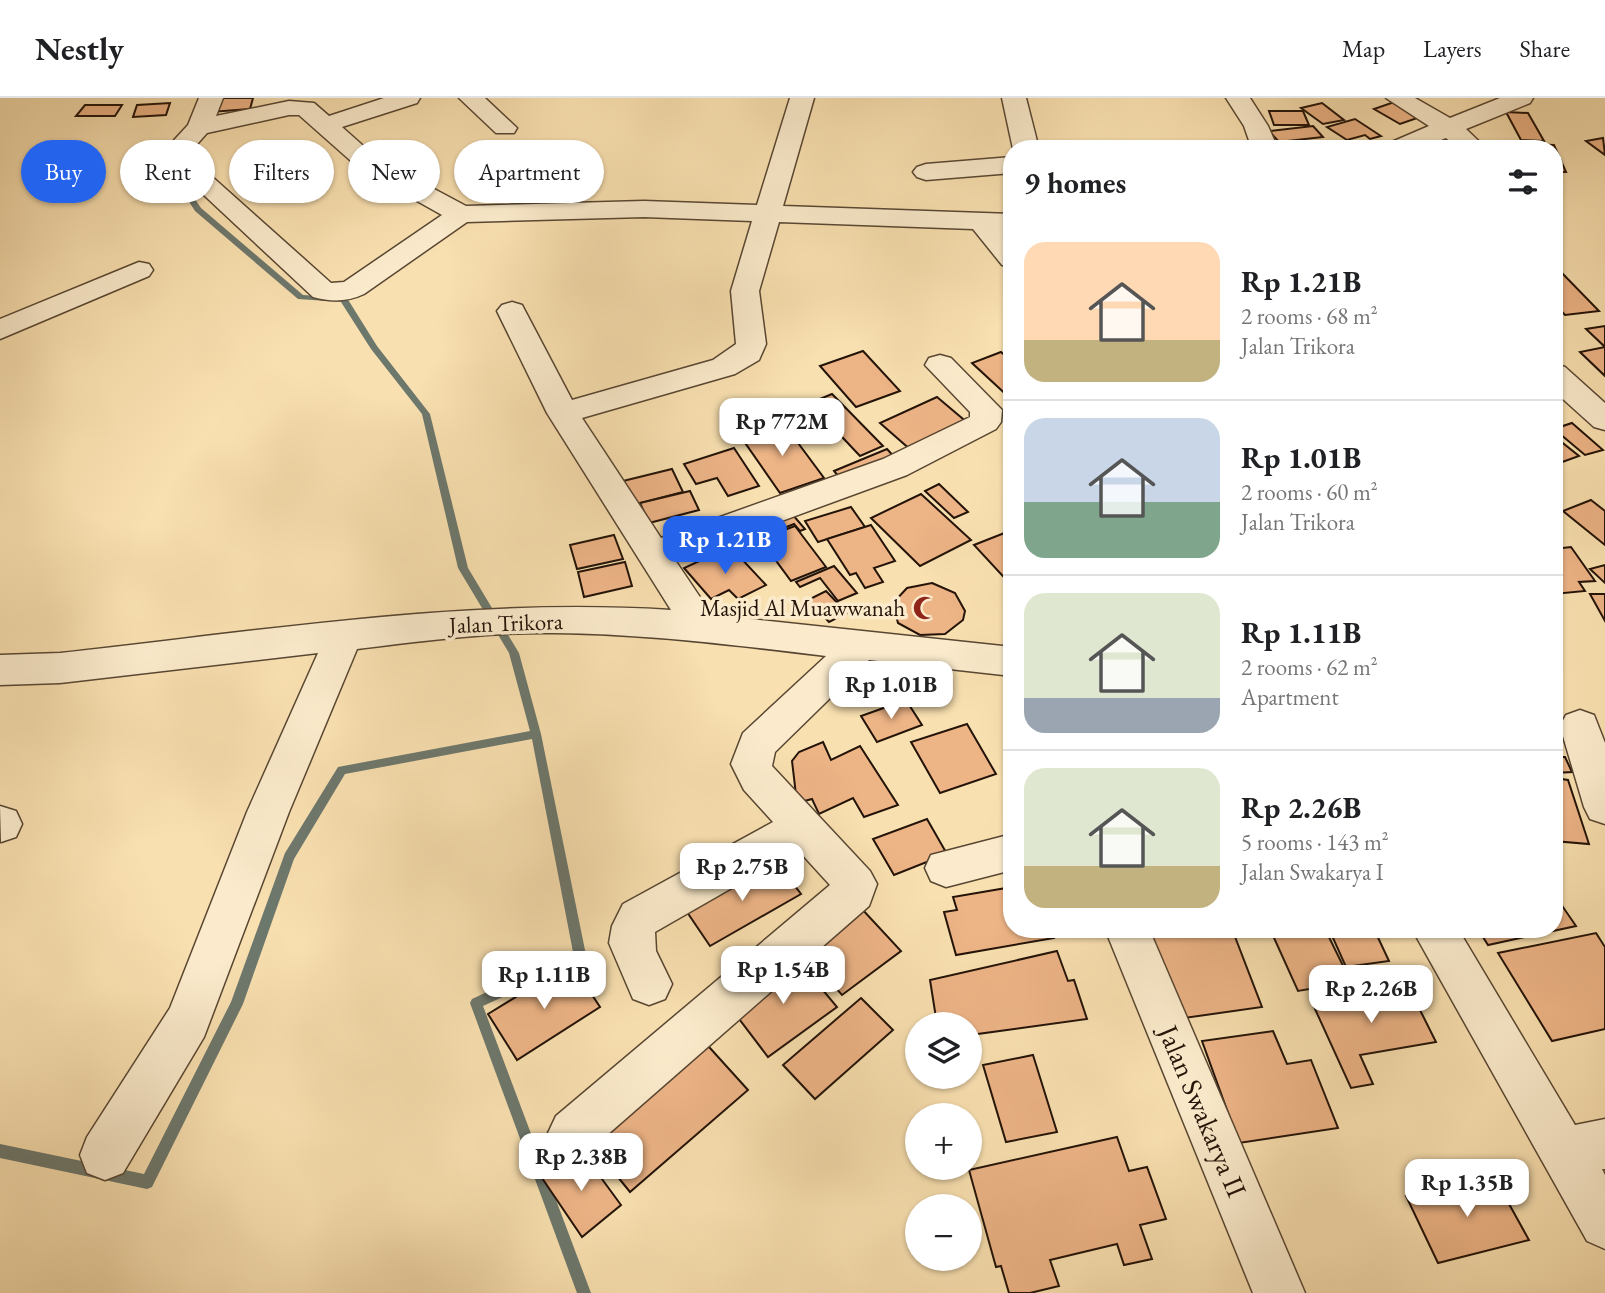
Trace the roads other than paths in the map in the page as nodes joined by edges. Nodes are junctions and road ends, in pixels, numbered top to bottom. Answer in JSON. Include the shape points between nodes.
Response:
{"nodes":[{"id":1,"x":211,"y":98,"type":"edge"},
{"id":2,"x":408,"y":98,"type":"edge"},
{"id":3,"x":471,"y":98,"type":"edge"},
{"id":4,"x":802,"y":98,"type":"edge"},
{"id":5,"x":1014,"y":98,"type":"edge"},
{"id":6,"x":1238,"y":98,"type":"edge"},
{"id":7,"x":1398,"y":98,"type":"edge"},
{"id":8,"x":1521,"y":98,"type":"edge"},
{"id":9,"x":325,"y":125,"type":"junction"},
{"id":10,"x":199,"y":127,"type":"junction"},
{"id":11,"x":1448,"y":127,"type":"junction"},
{"id":12,"x":505,"y":128,"type":"dead end"},
{"id":13,"x":1024,"y":140,"type":"edge"},
{"id":14,"x":1261,"y":140,"type":"edge"},
{"id":15,"x":1417,"y":140,"type":"edge"},
{"id":16,"x":1464,"y":140,"type":"edge"},
{"id":17,"x":1003,"y":166,"type":"edge"},
{"id":18,"x":926,"y":172,"type":"dead end"},
{"id":19,"x":461,"y":214,"type":"junction"},
{"id":20,"x":770,"y":215,"type":"junction"},
{"id":21,"x":982,"y":222,"type":"junction"},
{"id":22,"x":1003,"y":222,"type":"edge"},
{"id":23,"x":1003,"y":248,"type":"edge"},
{"id":24,"x":139,"y":271,"type":"dead end"},
{"id":25,"x":512,"y":311,"type":"dead end"},
{"id":26,"x":0,"y":330,"type":"edge"},
{"id":27,"x":940,"y":365,"type":"dead end"},
{"id":28,"x":1563,"y":379,"type":"edge"},
{"id":29,"x":1592,"y":398,"type":"edge"},
{"id":30,"x":563,"y":412,"type":"junction"},
{"id":31,"x":1605,"y":420,"type":"edge"},
{"id":32,"x":654,"y":554,"type":"junction"},
{"id":33,"x":701,"y":628,"type":"junction"},
{"id":34,"x":344,"y":636,"type":"junction"},
{"id":35,"x":862,"y":643,"type":"junction"},
{"id":36,"x":1003,"y":661,"type":"edge"},
{"id":37,"x":4,"y":675,"type":"edge"},
{"id":38,"x":1580,"y":726,"type":"edge"},
{"id":39,"x":1605,"y":807,"type":"edge"},
{"id":40,"x":803,"y":826,"type":"junction"},
{"id":41,"x":1003,"y":854,"type":"edge"},
{"id":42,"x":946,"y":868,"type":"dead end"},
{"id":43,"x":1131,"y":938,"type":"edge"},
{"id":44,"x":1440,"y":938,"type":"edge"},
{"id":45,"x":649,"y":985,"type":"dead end"},
{"id":46,"x":573,"y":1133,"type":"dead end"},
{"id":47,"x":1584,"y":1148,"type":"edge"},
{"id":48,"x":105,"y":1155,"type":"dead end"},
{"id":49,"x":1605,"y":1223,"type":"edge"},
{"id":50,"x":1279,"y":1293,"type":"edge"}],
"edges":[{"from":1,"to":10,"type":"street"},
{"from":2,"to":9,"type":"street"},
{"from":3,"to":12,"type":"street"},
{"from":4,"to":20,"type":"street"},
{"from":5,"to":13,"type":"street"},
{"from":6,"to":14,"type":"street"},
{"from":7,"to":11,"type":"street"},
{"from":8,"to":11,"type":"street"},
{"from":9,"to":10,"type":"street","via":[[309,110],[295,108]]},
{"from":9,"to":19,"type":"street","via":[[369,164]]},
{"from":10,"to":19,"type":"street","via":[[178,148],[190,169],[323,291],[354,288]]},
{"from":11,"to":15,"type":"street"},
{"from":11,"to":16,"type":"street"},
{"from":17,"to":18,"type":"street"},
{"from":19,"to":20,"type":"street","via":[[644,209]]},
{"from":20,"to":21,"type":"street"},
{"from":20,"to":30,"type":"street","via":[[746,291],[748,353],[724,367]]},
{"from":21,"to":22,"type":"street"},
{"from":21,"to":23,"type":"street"},
{"from":24,"to":26,"type":"street"},
{"from":25,"to":30,"type":"street"},
{"from":27,"to":32,"type":"street","via":[[986,410],[985,422],[895,467]]},
{"from":28,"to":29,"type":"street"},
{"from":29,"to":31,"type":"street"},
{"from":30,"to":32,"type":"street"},
{"from":32,"to":33,"type":"street"},
{"from":33,"to":34,"type":"street","name":"Jalan Trikora","via":[[552,619]]},
{"from":33,"to":35,"type":"street","name":"Jalan Trikora"},
{"from":34,"to":37,"type":"street","name":"Jalan Trikora"},
{"from":34,"to":48,"type":"street","via":[[268,812],[188,1021]]},
{"from":35,"to":36,"type":"street","name":"Jalan Trikora"},
{"from":35,"to":40,"type":"street","via":[[757,744],[751,764],[758,778]]},
{"from":38,"to":39,"type":"street"},
{"from":40,"to":45,"type":"street","via":[[639,918],[630,928],[629,941]]},
{"from":40,"to":46,"type":"street","via":[[850,877],[854,892]]},
{"from":41,"to":42,"type":"street"},
{"from":43,"to":50,"type":"street","name":"Jalan Swakarya II"},
{"from":44,"to":47,"type":"street"},
{"from":47,"to":49,"type":"street"}]}
